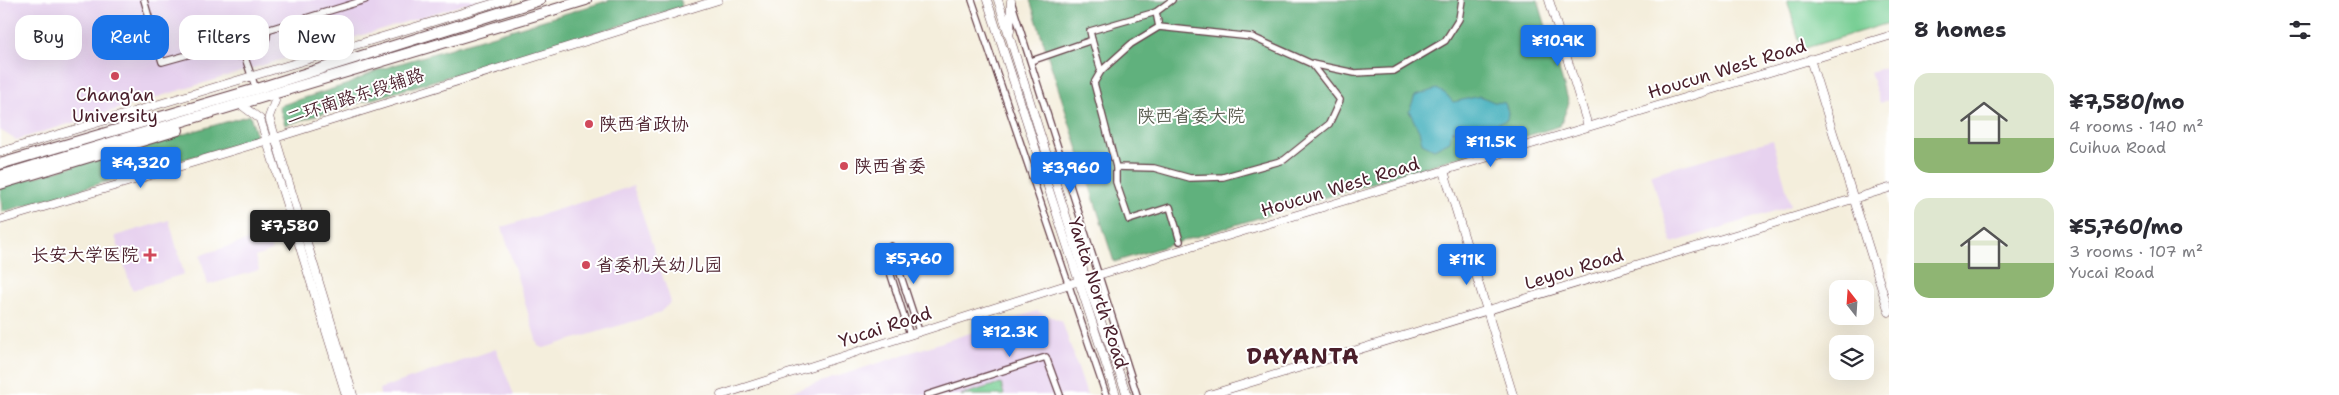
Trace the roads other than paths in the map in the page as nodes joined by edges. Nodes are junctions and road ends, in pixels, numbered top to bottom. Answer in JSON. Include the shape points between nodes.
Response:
{"nodes":[{"id":1,"x":144,"y":0,"type":"edge"},
{"id":2,"x":365,"y":0,"type":"edge"},
{"id":3,"x":505,"y":0,"type":"edge"},
{"id":4,"x":540,"y":0,"type":"edge"},
{"id":5,"x":586,"y":0,"type":"edge"},
{"id":6,"x":700,"y":0,"type":"edge"},
{"id":7,"x":718,"y":0,"type":"edge"},
{"id":8,"x":972,"y":0,"type":"edge"},
{"id":9,"x":986,"y":0,"type":"edge"},
{"id":10,"x":998,"y":0,"type":"edge"},
{"id":11,"x":1172,"y":0,"type":"edge"},
{"id":12,"x":1462,"y":0,"type":"edge"},
{"id":13,"x":1549,"y":0,"type":"edge"},
{"id":14,"x":1011,"y":1,"type":"edge"},
{"id":15,"x":681,"y":11,"type":"junction"},
{"id":16,"x":1156,"y":12,"type":"junction"},
{"id":17,"x":1159,"y":28,"type":"junction"},
{"id":18,"x":269,"y":29,"type":"edge"},
{"id":19,"x":1010,"y":36,"type":"junction"},
{"id":20,"x":1889,"y":36,"type":"edge"},
{"id":21,"x":1092,"y":40,"type":"junction"},
{"id":22,"x":179,"y":57,"type":"edge"},
{"id":23,"x":246,"y":60,"type":"edge"},
{"id":24,"x":1031,"y":60,"type":"junction"},
{"id":25,"x":1810,"y":60,"type":"junction"},
{"id":26,"x":371,"y":64,"type":"junction"},
{"id":27,"x":1312,"y":64,"type":"junction"},
{"id":28,"x":1100,"y":71,"type":"junction"},
{"id":29,"x":251,"y":76,"type":"junction"},
{"id":30,"x":256,"y":89,"type":"junction"},
{"id":31,"x":275,"y":101,"type":"junction"},
{"id":32,"x":244,"y":107,"type":"junction"},
{"id":33,"x":1588,"y":126,"type":"junction"},
{"id":34,"x":271,"y":139,"type":"junction"},
{"id":35,"x":0,"y":152,"type":"edge"},
{"id":36,"x":1,"y":162,"type":"edge"},
{"id":37,"x":1116,"y":167,"type":"junction"},
{"id":38,"x":1444,"y":171,"type":"junction"},
{"id":39,"x":0,"y":176,"type":"edge"},
{"id":40,"x":0,"y":184,"type":"edge"},
{"id":41,"x":1889,"y":188,"type":"edge"},
{"id":42,"x":1854,"y":198,"type":"junction"},
{"id":43,"x":0,"y":220,"type":"edge"},
{"id":44,"x":1180,"y":241,"type":"dead end"},
{"id":45,"x":890,"y":246,"type":"dead end"},
{"id":46,"x":882,"y":247,"type":"dead end"},
{"id":47,"x":1098,"y":275,"type":"junction"},
{"id":48,"x":1086,"y":279,"type":"junction"},
{"id":49,"x":1078,"y":282,"type":"junction"},
{"id":50,"x":1068,"y":285,"type":"junction"},
{"id":51,"x":1486,"y":311,"type":"junction"},
{"id":52,"x":1889,"y":312,"type":"edge"},
{"id":53,"x":919,"y":331,"type":"junction"},
{"id":54,"x":910,"y":334,"type":"junction"},
{"id":55,"x":346,"y":395,"type":"edge"},
{"id":56,"x":354,"y":395,"type":"edge"},
{"id":57,"x":721,"y":395,"type":"edge"},
{"id":58,"x":927,"y":395,"type":"edge"},
{"id":59,"x":1060,"y":395,"type":"edge"},
{"id":60,"x":1106,"y":395,"type":"edge"},
{"id":61,"x":1116,"y":395,"type":"edge"},
{"id":62,"x":1127,"y":395,"type":"edge"},
{"id":63,"x":1137,"y":395,"type":"edge"},
{"id":64,"x":1209,"y":395,"type":"edge"},
{"id":65,"x":1513,"y":395,"type":"edge"}],
"edges":[{"from":1,"to":22,"type":"street","via":[[162,62]]},
{"from":2,"to":18,"type":"street"},
{"from":3,"to":29,"type":"main road"},
{"from":4,"to":30,"type":"highway"},
{"from":5,"to":26,"type":"highway"},
{"from":6,"to":15,"type":"main road"},
{"from":7,"to":15,"type":"main road","name":"二环南路东段辅路"},
{"from":8,"to":50,"type":"street"},
{"from":9,"to":49,"type":"main road","name":"Yanta North Road"},
{"from":10,"to":19,"type":"main road","name":"Yanta North Road"},
{"from":11,"to":16,"type":"street"},
{"from":12,"to":27,"type":"street","via":[[1459,19],[1445,41],[1394,71],[1355,73]]},
{"from":13,"to":33,"type":"main road"},
{"from":14,"to":19,"type":"main road"},
{"from":14,"to":24,"type":"street"},
{"from":15,"to":34,"type":"main road","name":"二环南路东段辅路"},
{"from":16,"to":17,"type":"street"},
{"from":16,"to":21,"type":"street","via":[[1090,31]]},
{"from":17,"to":27,"type":"street","via":[[1252,38]]},
{"from":17,"to":28,"type":"street","via":[[1131,44]]},
{"from":19,"to":48,"type":"main road","name":"Yanta North Road"},
{"from":20,"to":25,"type":"main road","name":"Houcun West Road"},
{"from":21,"to":24,"type":"street"},
{"from":21,"to":28,"type":"street"},
{"from":23,"to":29,"type":"street"},
{"from":24,"to":47,"type":"street"},
{"from":25,"to":33,"type":"main road","name":"Houcun West Road"},
{"from":25,"to":42,"type":"main road"},
{"from":26,"to":31,"type":"highway","via":[[332,83]]},
{"from":26,"to":32,"type":"highway"},
{"from":27,"to":37,"type":"street","via":[[1340,100],[1329,124],[1284,160],[1223,177],[1190,178],[1154,168]]},
{"from":28,"to":37,"type":"street","via":[[1094,83]]},
{"from":29,"to":30,"type":"street"},
{"from":29,"to":35,"type":"main road"},
{"from":30,"to":36,"type":"highway"},
{"from":31,"to":32,"type":"highway"},
{"from":31,"to":34,"type":"main road","via":[[269,117]]},
{"from":32,"to":34,"type":"main road","via":[[260,120]]},
{"from":32,"to":39,"type":"highway"},
{"from":32,"to":40,"type":"highway"},
{"from":33,"to":38,"type":"main road","name":"Houcun West Road"},
{"from":34,"to":43,"type":"main road","name":"二环南路东段辅路"},
{"from":34,"to":55,"type":"main road"},
{"from":34,"to":56,"type":"main road"},
{"from":37,"to":44,"type":"street","via":[[1116,182],[1129,220],[1170,207]]},
{"from":38,"to":47,"type":"main road","name":"Houcun West Road"},
{"from":38,"to":51,"type":"main road"},
{"from":41,"to":42,"type":"main road","name":"Leyou Road"},
{"from":42,"to":51,"type":"main road","name":"Leyou Road"},
{"from":42,"to":52,"type":"main road"},
{"from":45,"to":53,"type":"street"},
{"from":46,"to":54,"type":"street"},
{"from":47,"to":48,"type":"main road","name":"Houcun West Road"},
{"from":47,"to":63,"type":"street"},
{"from":48,"to":49,"type":"main road","name":"Yucai Road"},
{"from":48,"to":62,"type":"main road","name":"Yanta North Road"},
{"from":49,"to":50,"type":"main road","name":"Yucai Road"},
{"from":49,"to":61,"type":"main road","name":"Yanta North Road"},
{"from":50,"to":53,"type":"main road","name":"Yucai Road"},
{"from":50,"to":60,"type":"street"},
{"from":51,"to":64,"type":"main road","name":"Leyou Road"},
{"from":51,"to":65,"type":"main road"},
{"from":53,"to":54,"type":"main road","name":"Yucai Road"},
{"from":54,"to":57,"type":"main road","name":"Yucai Road"},
{"from":58,"to":59,"type":"street","via":[[1046,358]]}]}
